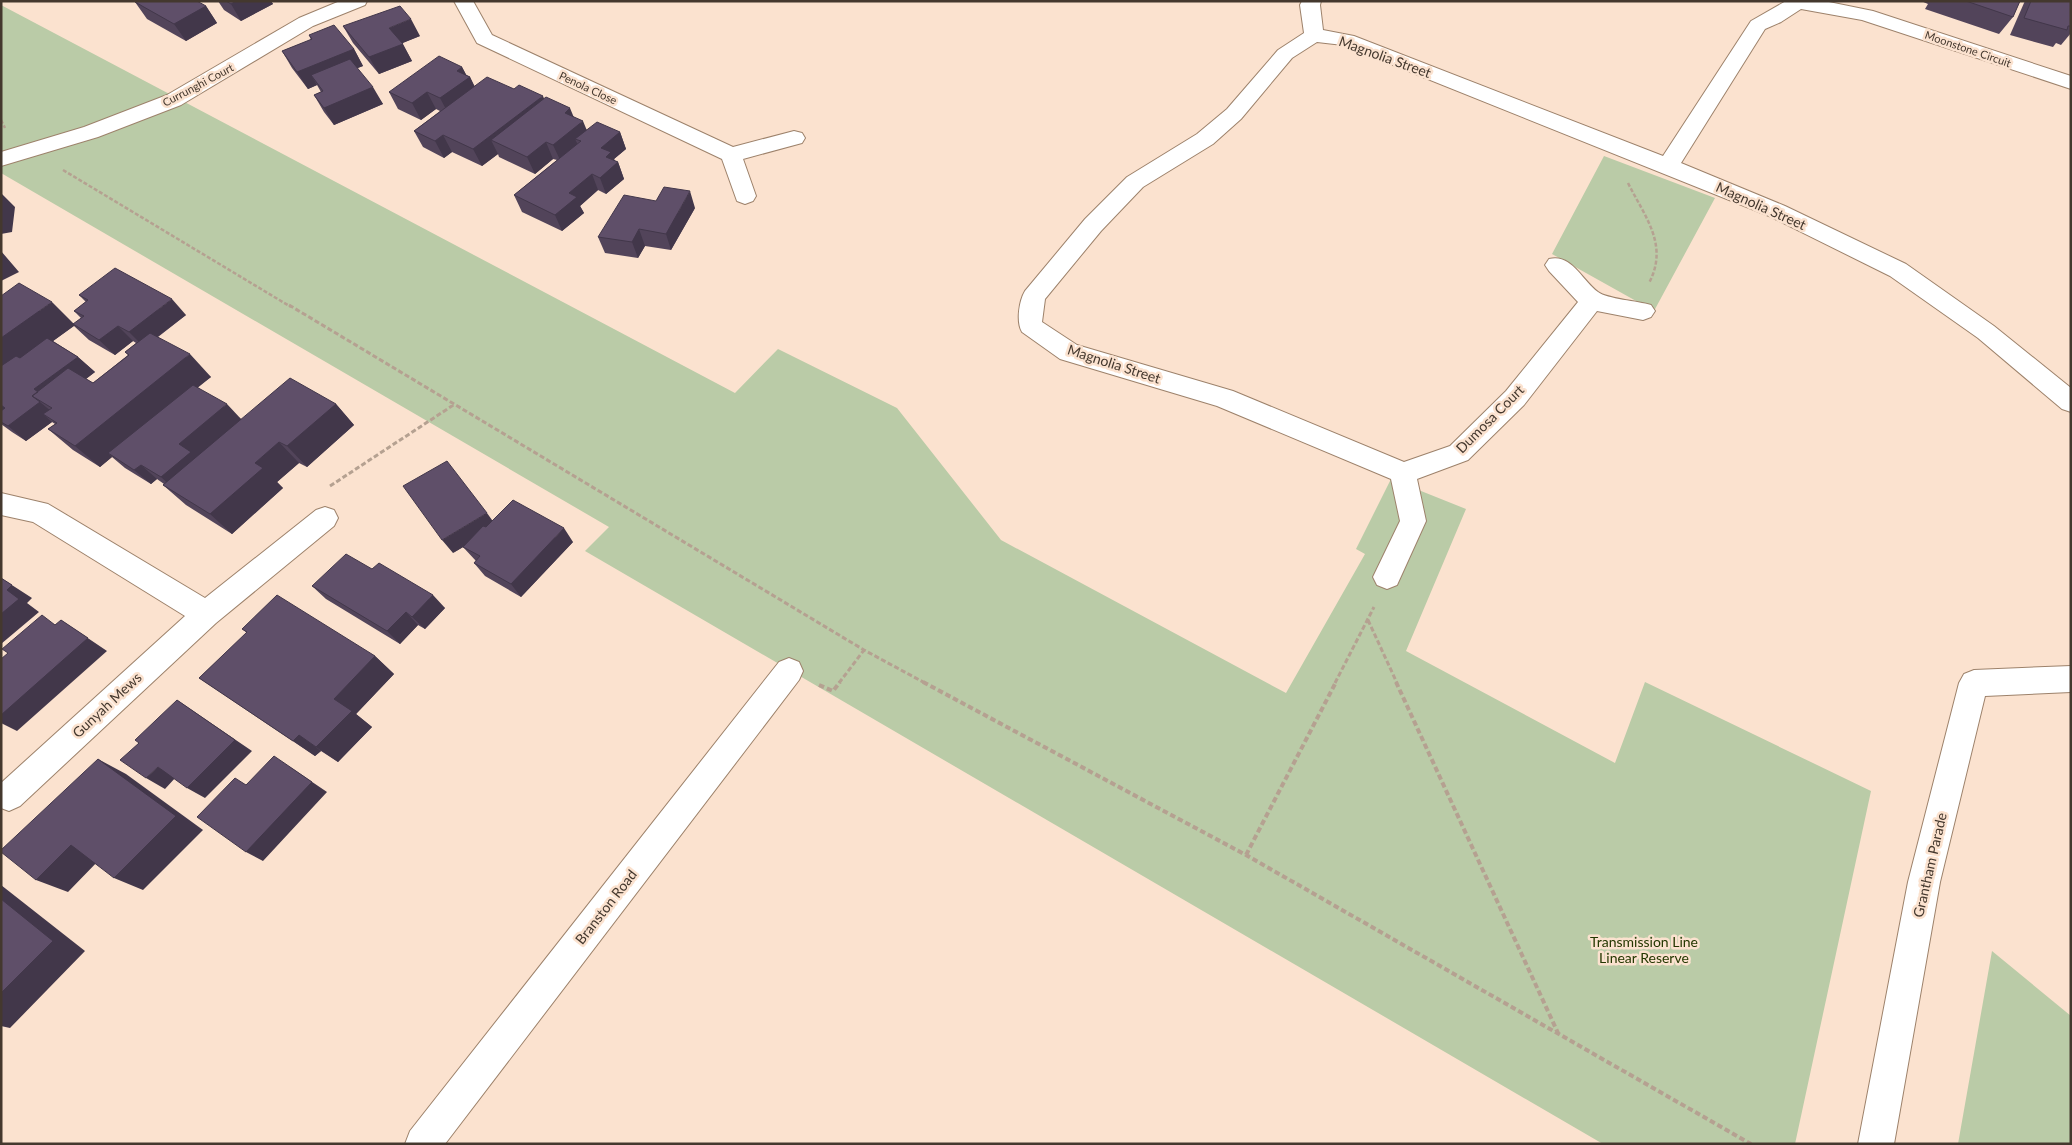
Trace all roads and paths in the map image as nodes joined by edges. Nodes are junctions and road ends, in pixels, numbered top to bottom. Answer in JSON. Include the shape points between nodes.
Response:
{"nodes":[{"id":1,"x":358,"y":1,"type":"edge"},
{"id":2,"x":463,"y":1,"type":"edge"},
{"id":3,"x":1312,"y":1,"type":"edge"},
{"id":4,"x":1843,"y":1,"type":"edge"},
{"id":5,"x":1796,"y":2,"type":"edge"},
{"id":6,"x":1866,"y":15,"type":"junction"},
{"id":7,"x":1314,"y":35,"type":"junction"},
{"id":8,"x":2071,"y":83,"type":"edge"},
{"id":9,"x":1,"y":120,"type":"edge"},
{"id":10,"x":794,"y":138,"type":"dead end"},
{"id":11,"x":25,"y":152,"type":"junction"},
{"id":12,"x":731,"y":154,"type":"junction"},
{"id":13,"x":1,"y":159,"type":"edge"},
{"id":14,"x":1668,"y":166,"type":"junction"},
{"id":15,"x":1626,"y":178,"type":"dead end"},
{"id":16,"x":745,"y":196,"type":"dead end"},
{"id":17,"x":1557,"y":265,"type":"dead end"},
{"id":18,"x":1592,"y":301,"type":"junction"},
{"id":19,"x":1643,"y":301,"type":"joint"},
{"id":20,"x":2068,"y":396,"type":"edge"},
{"id":21,"x":455,"y":404,"type":"junction"},
{"id":22,"x":1403,"y":473,"type":"junction"},
{"id":23,"x":1,"y":504,"type":"edge"},
{"id":24,"x":325,"y":518,"type":"joint"},
{"id":25,"x":1387,"y":577,"type":"joint"},
{"id":26,"x":206,"y":614,"type":"junction"},
{"id":27,"x":1368,"y":620,"type":"junction"},
{"id":28,"x":864,"y":650,"type":"junction"},
{"id":29,"x":789,"y":671,"type":"joint"},
{"id":30,"x":2071,"y":679,"type":"edge"},
{"id":31,"x":9,"y":796,"type":"dead end"},
{"id":32,"x":1246,"y":855,"type":"junction"},
{"id":33,"x":1558,"y":1033,"type":"junction"},
{"id":34,"x":423,"y":1144,"type":"edge"},
{"id":35,"x":1751,"y":1144,"type":"edge"},
{"id":36,"x":1876,"y":1144,"type":"edge"}],
"edges":[{"from":1,"to":11,"type":"street","name":"Currunghi Court","via":[[306,22],[174,100],[91,132]]},
{"from":2,"to":12,"type":"street","name":"Penola Close","via":[[484,39]]},
{"from":3,"to":7,"type":"street"},
{"from":4,"to":6,"type":"street","name":"Moonstone Circuit"},
{"from":5,"to":6,"type":"street","name":"Moonstone Circuit"},
{"from":5,"to":14,"type":"street","name":"Moonstone Circuit","via":[[1774,18],[1758,16]]},
{"from":6,"to":8,"type":"street","name":"Moonstone Circuit"},
{"from":7,"to":14,"type":"street","name":"Magnolia Street","via":[[1347,40]]},
{"from":7,"to":22,"type":"street","name":"Magnolia Street","via":[[1285,54],[1234,114],[1205,138],[1135,182],[1093,225],[1033,296],[1030,326],[1069,352],[1224,398]]},
{"from":9,"to":11,"type":"path","via":[[11,146]]},
{"from":10,"to":12,"type":"street"},
{"from":11,"to":13,"type":"street","name":"Currunghi Court"},
{"from":11,"to":21,"type":"path","via":[[47,160]]},
{"from":12,"to":16,"type":"street"},
{"from":14,"to":20,"type":"street","name":"Magnolia Street","via":[[1777,211],[1898,270],[1986,332]]},
{"from":15,"to":19,"type":"path","via":[[1658,250],[1657,269]]},
{"from":17,"to":18,"type":"street"},
{"from":18,"to":19,"type":"street"},
{"from":18,"to":22,"type":"street","name":"Dumosa Court","via":[[1515,398],[1459,453]]},
{"from":21,"to":24,"type":"path","via":[[329,486]]},
{"from":21,"to":28,"type":"path"},
{"from":22,"to":25,"type":"street","via":[[1413,521]]},
{"from":23,"to":26,"type":"street","via":[[39,512]]},
{"from":24,"to":26,"type":"street","name":"Gunyah Mews"},
{"from":25,"to":27,"type":"path"},
{"from":26,"to":31,"type":"street","name":"Gunyah Mews"},
{"from":27,"to":32,"type":"path"},
{"from":27,"to":33,"type":"path"},
{"from":28,"to":29,"type":"path","via":[[833,691]]},
{"from":28,"to":32,"type":"path"},
{"from":29,"to":34,"type":"street","name":"Branston Road"},
{"from":30,"to":36,"type":"street","name":"Grantham Parade","via":[[1974,683],[1924,882]]},
{"from":32,"to":33,"type":"path"},
{"from":33,"to":35,"type":"path"}]}
